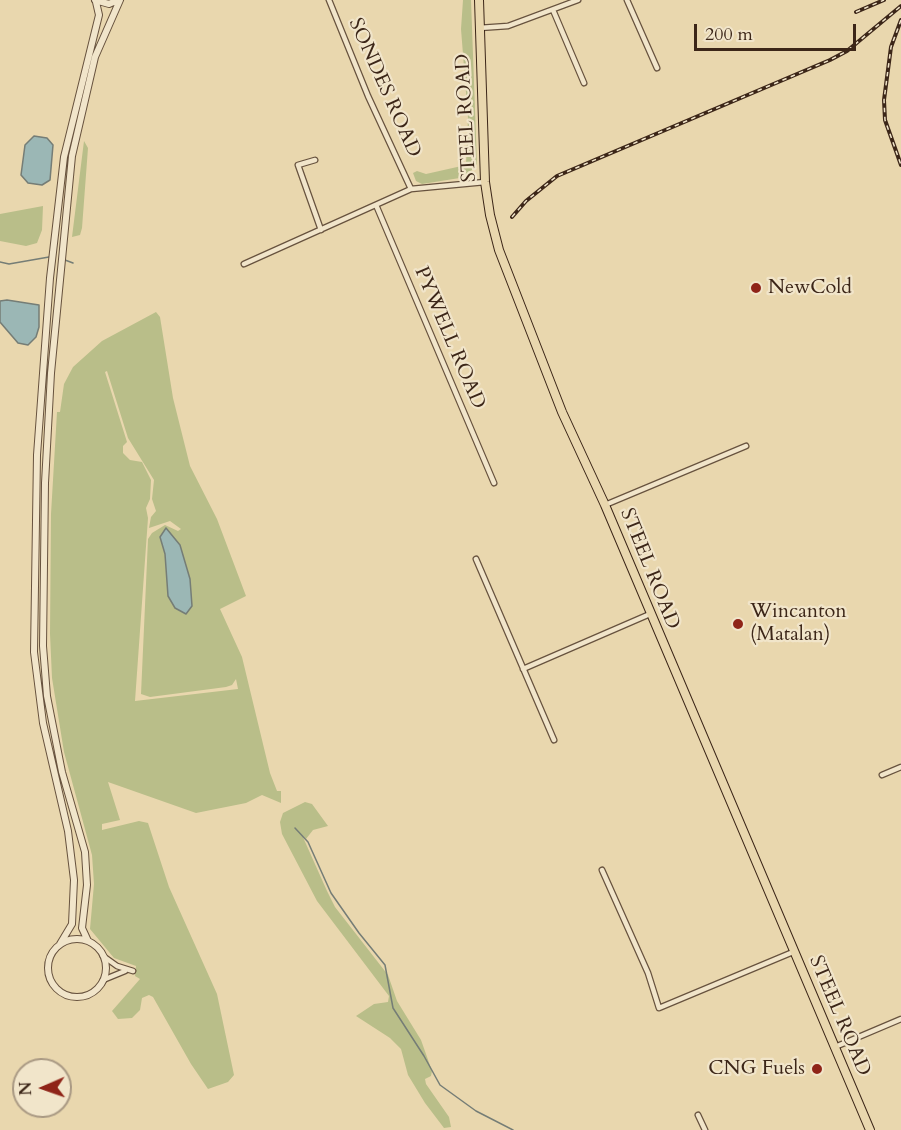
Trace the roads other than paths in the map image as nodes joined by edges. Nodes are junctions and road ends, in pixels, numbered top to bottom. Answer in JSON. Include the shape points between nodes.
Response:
{"nodes":[{"id":1,"x":119,"y":0,"type":"edge"},
{"id":2,"x":329,"y":0,"type":"edge"},
{"id":3,"x":479,"y":0,"type":"edge"},
{"id":4,"x":578,"y":0,"type":"edge"},
{"id":5,"x":627,"y":0,"type":"edge"},
{"id":6,"x":95,"y":1,"type":"edge"},
{"id":7,"x":553,"y":10,"type":"junction"},
{"id":8,"x":479,"y":28,"type":"junction"},
{"id":9,"x":657,"y":68,"type":"dead end"},
{"id":10,"x":584,"y":84,"type":"dead end"},
{"id":11,"x":315,"y":160,"type":"dead end"},
{"id":12,"x":485,"y":182,"type":"junction"},
{"id":13,"x":411,"y":189,"type":"junction"},
{"id":14,"x":376,"y":205,"type":"junction"},
{"id":15,"x":321,"y":230,"type":"junction"},
{"id":16,"x":244,"y":264,"type":"dead end"},
{"id":17,"x":746,"y":446,"type":"dead end"},
{"id":18,"x":495,"y":483,"type":"dead end"},
{"id":19,"x":605,"y":506,"type":"junction"},
{"id":20,"x":476,"y":559,"type":"dead end"},
{"id":21,"x":650,"y":615,"type":"junction"},
{"id":22,"x":523,"y":669,"type":"junction"},
{"id":23,"x":554,"y":740,"type":"dead end"},
{"id":24,"x":901,"y":767,"type":"edge"},
{"id":25,"x":882,"y":775,"type":"dead end"},
{"id":26,"x":602,"y":870,"type":"dead end"},
{"id":27,"x":88,"y":941,"type":"junction"},
{"id":28,"x":60,"y":944,"type":"junction"},
{"id":29,"x":793,"y":952,"type":"junction"},
{"id":30,"x":103,"y":956,"type":"junction"},
{"id":31,"x":103,"y":980,"type":"junction"},
{"id":32,"x":901,"y":1019,"type":"edge"},
{"id":33,"x":835,"y":1047,"type":"junction"},
{"id":34,"x":699,"y":1115,"type":"dead end"},
{"id":35,"x":705,"y":1130,"type":"edge"},
{"id":36,"x":870,"y":1130,"type":"edge"}],
"edges":[{"from":1,"to":6,"type":"street","via":[[109,4]]},
{"from":1,"to":27,"type":"street","via":[[95,57],[72,156],[45,483],[43,646],[47,696],[56,746],[85,852],[87,885],[82,928]]},
{"from":2,"to":13,"type":"street","name":"SONDES ROAD"},
{"from":3,"to":8,"type":"main road","name":"STEEL ROAD"},
{"from":4,"to":7,"type":"street"},
{"from":5,"to":9,"type":"street"},
{"from":6,"to":28,"type":"street","via":[[99,15],[64,157],[50,278],[37,455],[34,652],[43,723],[72,858],[74,915]]},
{"from":7,"to":8,"type":"street","via":[[508,26]]},
{"from":7,"to":10,"type":"street"},
{"from":8,"to":12,"type":"main road","name":"STEEL ROAD"},
{"from":11,"to":15,"type":"street","via":[[298,165]]},
{"from":12,"to":13,"type":"street"},
{"from":12,"to":19,"type":"main road","name":"STEEL ROAD","via":[[499,250],[562,412]]},
{"from":13,"to":14,"type":"street"},
{"from":14,"to":15,"type":"street"},
{"from":14,"to":18,"type":"street","name":"PYWELL ROAD"},
{"from":15,"to":16,"type":"street"},
{"from":17,"to":19,"type":"street"},
{"from":19,"to":21,"type":"main road","name":"STEEL ROAD"},
{"from":20,"to":22,"type":"street"},
{"from":21,"to":22,"type":"street"},
{"from":21,"to":29,"type":"main road","name":"STEEL ROAD"},
{"from":22,"to":23,"type":"street"},
{"from":24,"to":25,"type":"street"},
{"from":26,"to":29,"type":"street","via":[[659,1008]]},
{"from":27,"to":28,"type":"street","via":[[69,940]]},
{"from":27,"to":30,"type":"street"},
{"from":28,"to":31,"type":"street","via":[[51,954],[47,968],[57,990],[65,995],[83,996],[98,988]]},
{"from":29,"to":33,"type":"main road","name":"STEEL ROAD"},
{"from":30,"to":31,"type":"street"},
{"from":30,"to":31,"type":"street","via":[[130,970]]},
{"from":32,"to":33,"type":"street"},
{"from":33,"to":36,"type":"main road","name":"STEEL ROAD"},
{"from":34,"to":35,"type":"street"}]}
